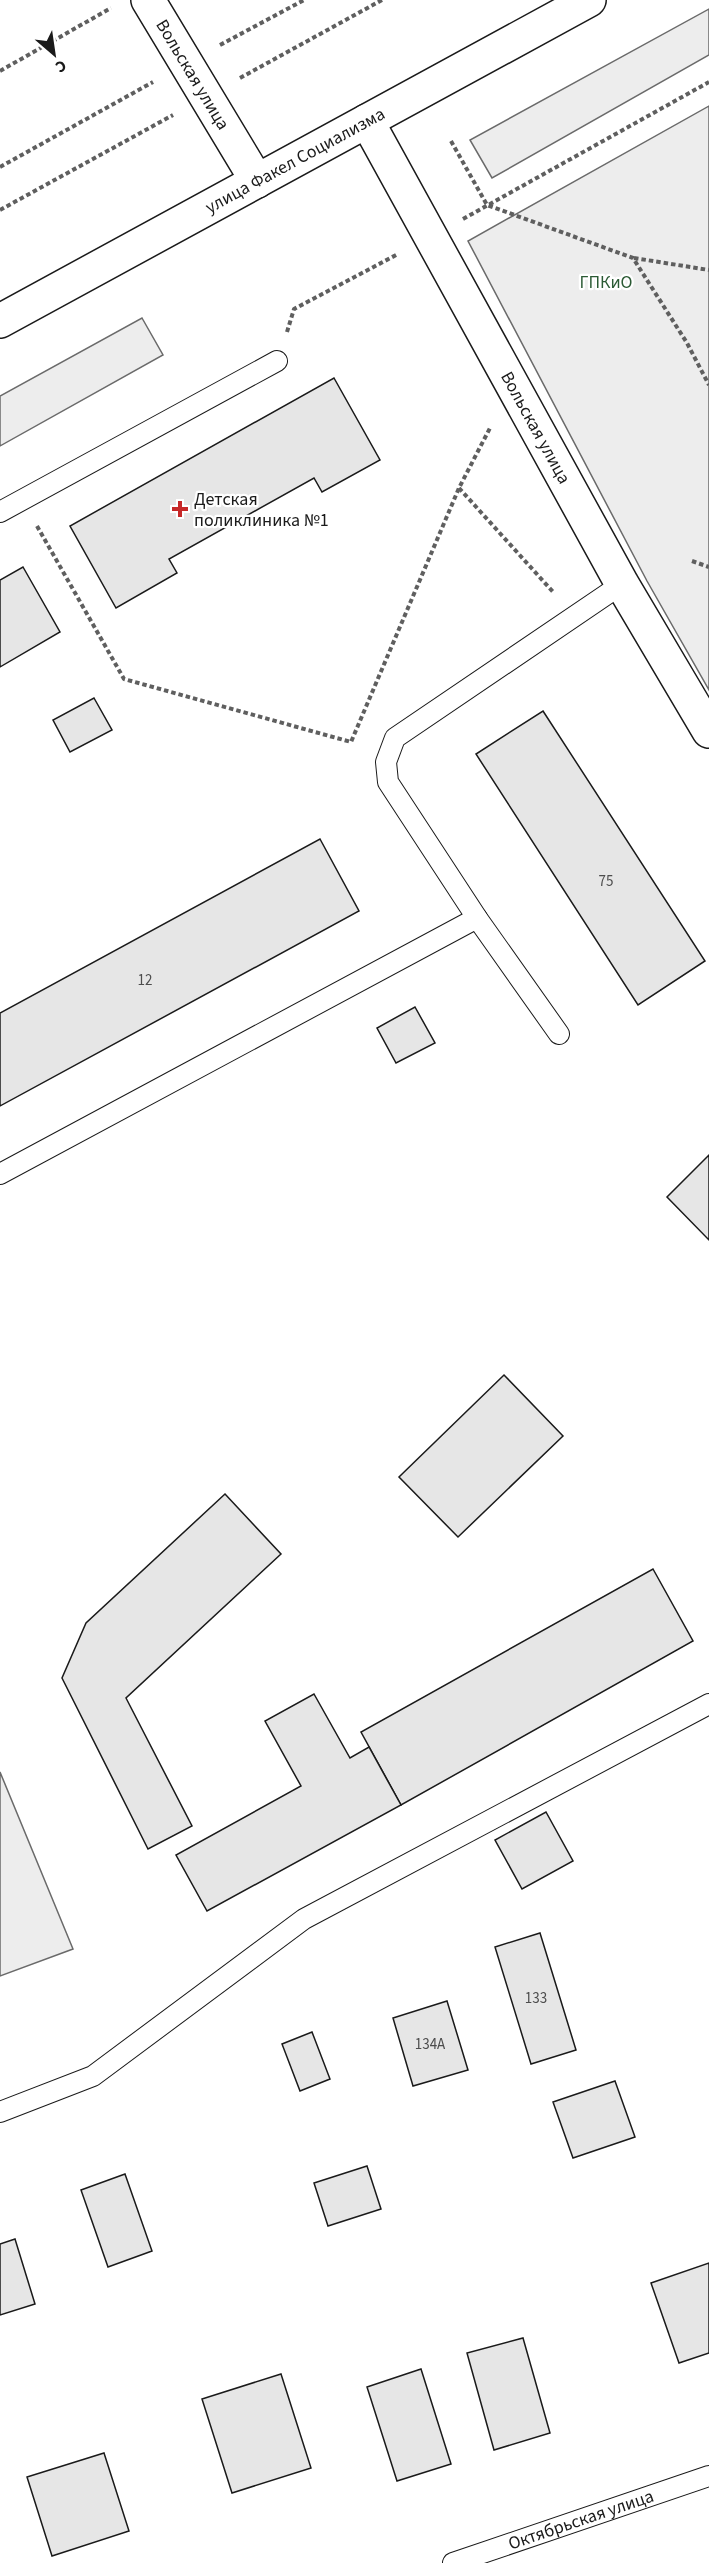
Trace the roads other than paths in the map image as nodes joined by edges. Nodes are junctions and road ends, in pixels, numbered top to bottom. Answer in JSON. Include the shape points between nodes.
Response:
{"nodes":[{"id":1,"x":148,"y":0,"type":"edge"},
{"id":2,"x":589,"y":0,"type":"edge"},
{"id":3,"x":367,"y":121,"type":"junction"},
{"id":4,"x":257,"y":181,"type":"junction"},
{"id":5,"x":0,"y":321,"type":"edge"},
{"id":6,"x":277,"y":361,"type":"road end"},
{"id":7,"x":0,"y":512,"type":"edge"},
{"id":8,"x":622,"y":585,"type":"junction"},
{"id":9,"x":709,"y":731,"type":"edge"},
{"id":10,"x":477,"y":918,"type":"junction"},
{"id":11,"x":558,"y":1034,"type":"dead end"},
{"id":12,"x":0,"y":1174,"type":"edge"},
{"id":13,"x":709,"y":1704,"type":"edge"},
{"id":14,"x":0,"y":2112,"type":"edge"},
{"id":15,"x":709,"y":2476,"type":"edge"},
{"id":16,"x":453,"y":2563,"type":"edge"}],
"edges":[{"from":1,"to":4,"type":"street","name":"Вольская улица"},
{"from":2,"to":3,"type":"street","name":"улица Факел Социализма"},
{"from":3,"to":4,"type":"street","name":"улица Факел Социализма"},
{"from":3,"to":8,"type":"street","name":"Вольская улица"},
{"from":4,"to":5,"type":"street","name":"улица Факел Социализма"},
{"from":6,"to":7,"type":"lane"},
{"from":8,"to":9,"type":"street","name":"Вольская улица"},
{"from":8,"to":10,"type":"lane","via":[[395,738],[386,762],[388,782]]},
{"from":10,"to":11,"type":"lane"},
{"from":10,"to":12,"type":"lane"},
{"from":13,"to":14,"type":"lane","via":[[304,1919],[93,2076]]},
{"from":15,"to":16,"type":"lane","name":"Октябрьская улица"}]}
